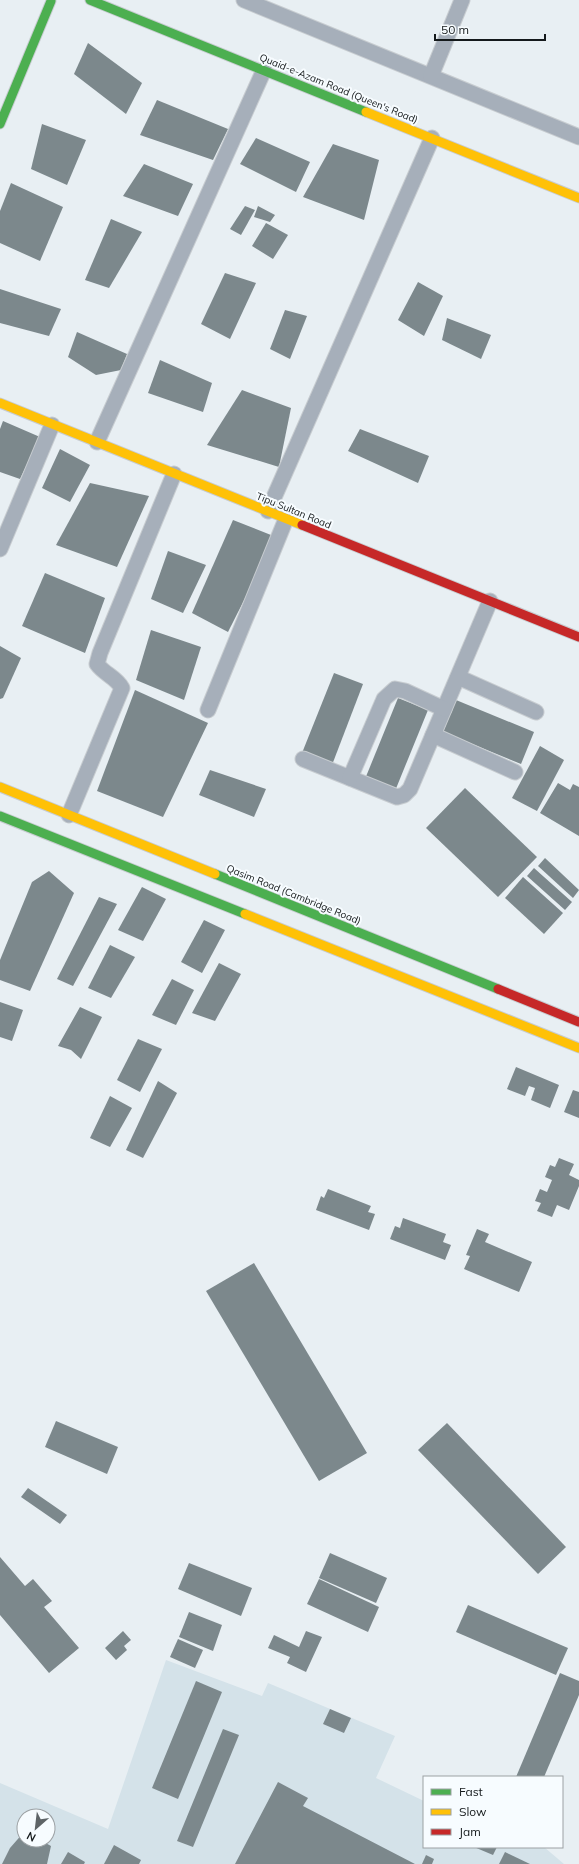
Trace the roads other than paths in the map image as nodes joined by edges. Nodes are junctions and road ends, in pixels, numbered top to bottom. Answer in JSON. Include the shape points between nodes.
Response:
{"nodes":[{"id":1,"x":90,"y":0,"type":"edge"},
{"id":2,"x":244,"y":0,"type":"edge"},
{"id":3,"x":462,"y":0,"type":"edge"},
{"id":4,"x":53,"y":1,"type":"edge"},
{"id":5,"x":276,"y":6,"type":"edge"},
{"id":6,"x":264,"y":70,"type":"junction"},
{"id":7,"x":431,"y":76,"type":"junction"},
{"id":8,"x":0,"y":124,"type":"edge"},
{"id":9,"x":432,"y":138,"type":"junction"},
{"id":10,"x":579,"y":138,"type":"edge"},
{"id":11,"x":579,"y":198,"type":"edge"},
{"id":12,"x":0,"y":403,"type":"edge"},
{"id":13,"x":52,"y":424,"type":"junction"},
{"id":14,"x":97,"y":442,"type":"junction"},
{"id":15,"x":174,"y":474,"type":"junction"},
{"id":16,"x":268,"y":511,"type":"junction"},
{"id":17,"x":286,"y":519,"type":"junction"},
{"id":18,"x":0,"y":549,"type":"edge"},
{"id":19,"x":490,"y":601,"type":"junction"},
{"id":20,"x":579,"y":637,"type":"edge"},
{"id":21,"x":458,"y":677,"type":"junction"},
{"id":22,"x":444,"y":709,"type":"junction"},
{"id":23,"x":208,"y":710,"type":"dead end"},
{"id":24,"x":536,"y":712,"type":"dead end"},
{"id":25,"x":433,"y":735,"type":"junction"},
{"id":26,"x":303,"y":759,"type":"dead end"},
{"id":27,"x":515,"y":772,"type":"dead end"},
{"id":28,"x":350,"y":778,"type":"junction"},
{"id":29,"x":0,"y":787,"type":"edge"},
{"id":30,"x":69,"y":815,"type":"junction"},
{"id":31,"x":0,"y":816,"type":"edge"},
{"id":32,"x":579,"y":1022,"type":"edge"},
{"id":33,"x":579,"y":1048,"type":"edge"}],
"edges":[{"from":1,"to":6,"type":"main road","name":"Quaid-e-Azam Road (Queen's Road)"},
{"from":2,"to":5,"type":"street"},
{"from":3,"to":7,"type":"street"},
{"from":4,"to":8,"type":"main road"},
{"from":5,"to":7,"type":"street"},
{"from":6,"to":9,"type":"main road","name":"Quaid-e-Azam Road (Queen's Road)"},
{"from":6,"to":14,"type":"street"},
{"from":7,"to":10,"type":"street"},
{"from":9,"to":11,"type":"main road","name":"Quaid-e-Azam Road (Queen's Road)"},
{"from":9,"to":16,"type":"street"},
{"from":12,"to":13,"type":"main road","name":"Tipu Sultan Road"},
{"from":13,"to":14,"type":"main road","name":"Tipu Sultan Road"},
{"from":13,"to":18,"type":"street"},
{"from":14,"to":15,"type":"main road","name":"Tipu Sultan Road"},
{"from":15,"to":16,"type":"main road","name":"Tipu Sultan Road"},
{"from":15,"to":30,"type":"street","via":[[97,664],[118,680],[122,688]]},
{"from":16,"to":17,"type":"main road","name":"Tipu Sultan Road"},
{"from":17,"to":19,"type":"main road","name":"Tipu Sultan Road"},
{"from":17,"to":23,"type":"street"},
{"from":19,"to":20,"type":"main road","name":"Tipu Sultan Road"},
{"from":19,"to":21,"type":"street"},
{"from":21,"to":22,"type":"street"},
{"from":21,"to":24,"type":"street"},
{"from":22,"to":25,"type":"street"},
{"from":22,"to":28,"type":"street","via":[[395,689],[384,699]]},
{"from":25,"to":27,"type":"street"},
{"from":25,"to":28,"type":"street","via":[[410,789],[404,795],[397,797]]},
{"from":26,"to":28,"type":"street"},
{"from":29,"to":30,"type":"main road","name":"Qasim Road (Cambridge Road)"},
{"from":30,"to":32,"type":"main road","name":"Qasim Road (Cambridge Road)"},
{"from":31,"to":33,"type":"main road"}]}
